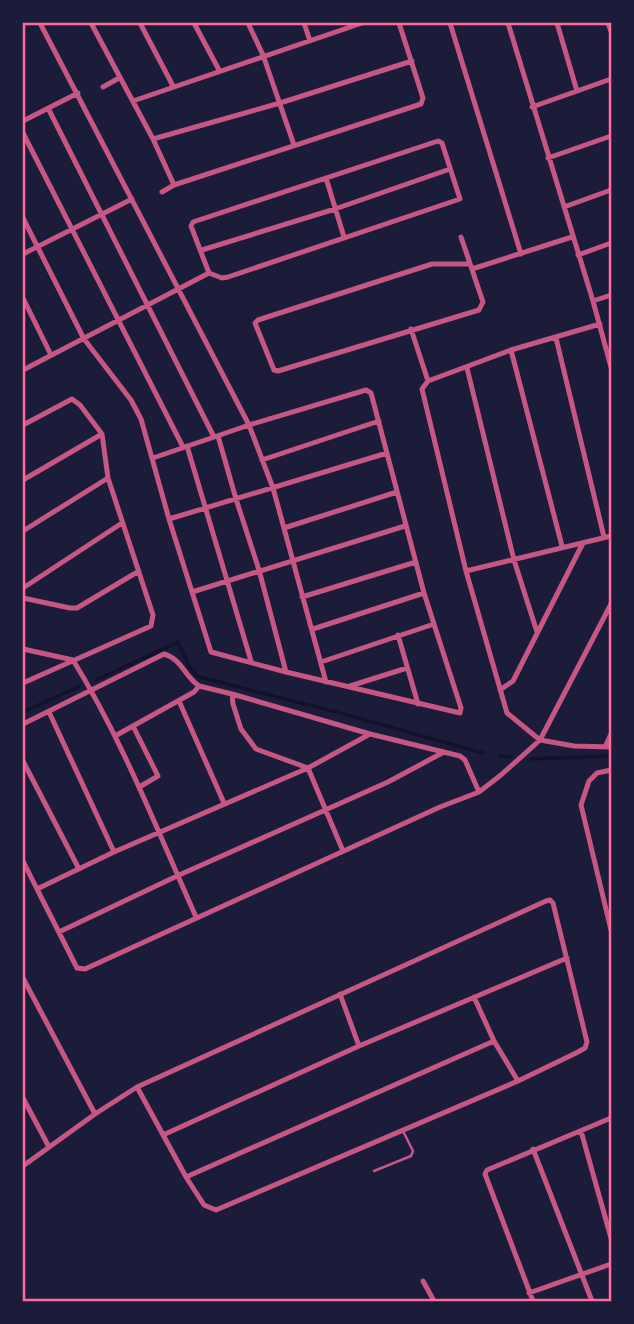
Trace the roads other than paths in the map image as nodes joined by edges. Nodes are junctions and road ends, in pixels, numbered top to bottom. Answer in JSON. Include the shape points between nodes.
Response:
{"nodes":[{"id":1,"x":40,"y":23,"type":"edge"},
{"id":2,"x":91,"y":23,"type":"edge"},
{"id":3,"x":140,"y":23,"type":"edge"},
{"id":4,"x":194,"y":23,"type":"edge"},
{"id":5,"x":248,"y":23,"type":"edge"},
{"id":6,"x":304,"y":23,"type":"edge"},
{"id":7,"x":362,"y":23,"type":"edge"},
{"id":8,"x":399,"y":23,"type":"edge"},
{"id":9,"x":450,"y":23,"type":"edge"},
{"id":10,"x":508,"y":23,"type":"edge"},
{"id":11,"x":557,"y":23,"type":"edge"},
{"id":12,"x":608,"y":23,"type":"edge"},
{"id":13,"x":611,"y":31,"type":"edge"},
{"id":14,"x":310,"y":41,"type":"junction"},
{"id":15,"x":263,"y":55,"type":"junction"},
{"id":16,"x":412,"y":61,"type":"junction"},
{"id":17,"x":219,"y":69,"type":"junction"},
{"id":18,"x":119,"y":78,"type":"junction"},
{"id":19,"x":611,"y":79,"type":"edge"},
{"id":20,"x":173,"y":86,"type":"junction"},
{"id":21,"x":103,"y":87,"type":"dead end"},
{"id":22,"x":578,"y":91,"type":"junction"},
{"id":23,"x":78,"y":93,"type":"junction"},
{"id":24,"x":133,"y":101,"type":"junction"},
{"id":25,"x":280,"y":103,"type":"junction"},
{"id":26,"x":532,"y":107,"type":"junction"},
{"id":27,"x":48,"y":108,"type":"junction"},
{"id":28,"x":23,"y":121,"type":"edge"},
{"id":29,"x":23,"y":132,"type":"edge"},
{"id":30,"x":611,"y":136,"type":"edge"},
{"id":31,"x":153,"y":139,"type":"junction"},
{"id":32,"x":293,"y":145,"type":"junction"},
{"id":33,"x":548,"y":158,"type":"junction"},
{"id":34,"x":450,"y":169,"type":"junction"},
{"id":35,"x":326,"y":178,"type":"junction"},
{"id":36,"x":174,"y":185,"type":"junction"},
{"id":37,"x":611,"y":190,"type":"edge"},
{"id":38,"x":162,"y":192,"type":"dead end"},
{"id":39,"x":132,"y":200,"type":"junction"},
{"id":40,"x":564,"y":207,"type":"junction"},
{"id":41,"x":335,"y":209,"type":"junction"},
{"id":42,"x":101,"y":216,"type":"junction"},
{"id":43,"x":23,"y":218,"type":"edge"},
{"id":44,"x":71,"y":230,"type":"junction"},
{"id":45,"x":344,"y":237,"type":"junction"},
{"id":46,"x":461,"y":237,"type":"dead end"},
{"id":47,"x":572,"y":237,"type":"junction"},
{"id":48,"x":611,"y":243,"type":"edge"},
{"id":49,"x":37,"y":246,"type":"junction"},
{"id":50,"x":202,"y":250,"type":"junction"},
{"id":51,"x":23,"y":254,"type":"edge"},
{"id":52,"x":521,"y":254,"type":"junction"},
{"id":53,"x":578,"y":255,"type":"junction"},
{"id":54,"x":471,"y":266,"type":"junction"},
{"id":55,"x":209,"y":273,"type":"junction"},
{"id":56,"x":177,"y":288,"type":"junction"},
{"id":57,"x":611,"y":295,"type":"edge"},
{"id":58,"x":23,"y":298,"type":"edge"},
{"id":59,"x":593,"y":301,"type":"junction"},
{"id":60,"x":148,"y":306,"type":"junction"},
{"id":61,"x":120,"y":321,"type":"junction"},
{"id":62,"x":600,"y":324,"type":"junction"},
{"id":63,"x":411,"y":329,"type":"junction"},
{"id":64,"x":556,"y":338,"type":"junction"},
{"id":65,"x":85,"y":340,"type":"junction"},
{"id":66,"x":511,"y":351,"type":"junction"},
{"id":67,"x":609,"y":351,"type":"edge"},
{"id":68,"x":51,"y":355,"type":"junction"},
{"id":69,"x":467,"y":368,"type":"junction"},
{"id":70,"x":611,"y":368,"type":"edge"},
{"id":71,"x":23,"y":369,"type":"edge"},
{"id":72,"x":428,"y":381,"type":"junction"},
{"id":73,"x":379,"y":421,"type":"junction"},
{"id":74,"x":23,"y":425,"type":"edge"},
{"id":75,"x":249,"y":425,"type":"junction"},
{"id":76,"x":102,"y":434,"type":"junction"},
{"id":77,"x":216,"y":436,"type":"junction"},
{"id":78,"x":185,"y":446,"type":"junction"},
{"id":79,"x":387,"y":453,"type":"junction"},
{"id":80,"x":153,"y":458,"type":"junction"},
{"id":81,"x":262,"y":460,"type":"junction"},
{"id":82,"x":108,"y":478,"type":"junction"},
{"id":83,"x":23,"y":480,"type":"edge"},
{"id":84,"x":272,"y":488,"type":"junction"},
{"id":85,"x":397,"y":492,"type":"junction"},
{"id":86,"x":236,"y":499,"type":"junction"},
{"id":87,"x":204,"y":509,"type":"junction"},
{"id":88,"x":169,"y":519,"type":"junction"},
{"id":89,"x":122,"y":523,"type":"junction"},
{"id":90,"x":405,"y":526,"type":"junction"},
{"id":91,"x":284,"y":528,"type":"junction"},
{"id":92,"x":23,"y":531,"type":"edge"},
{"id":93,"x":608,"y":536,"type":"edge"},
{"id":94,"x":583,"y":543,"type":"junction"},
{"id":95,"x":562,"y":547,"type":"junction"},
{"id":96,"x":292,"y":560,"type":"junction"},
{"id":97,"x":514,"y":560,"type":"junction"},
{"id":98,"x":416,"y":562,"type":"junction"},
{"id":99,"x":259,"y":570,"type":"junction"},
{"id":100,"x":139,"y":571,"type":"junction"},
{"id":101,"x":466,"y":571,"type":"junction"},
{"id":102,"x":227,"y":581,"type":"junction"},
{"id":103,"x":23,"y":588,"type":"edge"},
{"id":104,"x":192,"y":592,"type":"junction"},
{"id":105,"x":424,"y":593,"type":"junction"},
{"id":106,"x":302,"y":597,"type":"junction"},
{"id":107,"x":23,"y":598,"type":"edge"},
{"id":108,"x":611,"y":604,"type":"edge"},
{"id":109,"x":434,"y":624,"type":"junction"},
{"id":110,"x":313,"y":629,"type":"junction"},
{"id":111,"x":537,"y":632,"type":"junction"},
{"id":112,"x":398,"y":635,"type":"junction"},
{"id":113,"x":23,"y":649,"type":"edge"},
{"id":114,"x":73,"y":660,"type":"junction"},
{"id":115,"x":251,"y":661,"type":"junction"},
{"id":116,"x":321,"y":662,"type":"junction"},
{"id":117,"x":407,"y":668,"type":"junction"},
{"id":118,"x":286,"y":672,"type":"junction"},
{"id":119,"x":326,"y":682,"type":"junction"},
{"id":120,"x":23,"y":683,"type":"edge"},
{"id":121,"x":199,"y":686,"type":"junction"},
{"id":122,"x":349,"y":687,"type":"junction"},
{"id":123,"x":500,"y":690,"type":"junction"},
{"id":124,"x":93,"y":692,"type":"junction"},
{"id":125,"x":232,"y":694,"type":"junction"},
{"id":126,"x":178,"y":701,"type":"junction"},
{"id":127,"x":418,"y":704,"type":"junction"},
{"id":128,"x":49,"y":712,"type":"junction"},
{"id":129,"x":23,"y":724,"type":"edge"},
{"id":130,"x":133,"y":726,"type":"junction"},
{"id":131,"x":370,"y":733,"type":"junction"},
{"id":132,"x":611,"y":734,"type":"edge"},
{"id":133,"x":115,"y":736,"type":"junction"},
{"id":134,"x":540,"y":740,"type":"junction"},
{"id":135,"x":608,"y":747,"type":"edge"},
{"id":136,"x":444,"y":752,"type":"junction"},
{"id":137,"x":23,"y":761,"type":"edge"},
{"id":138,"x":308,"y":768,"type":"junction"},
{"id":139,"x":611,"y":770,"type":"edge"},
{"id":140,"x":141,"y":786,"type":"junction"},
{"id":141,"x":479,"y":792,"type":"junction"},
{"id":142,"x":224,"y":803,"type":"junction"},
{"id":143,"x":327,"y":809,"type":"junction"},
{"id":144,"x":159,"y":833,"type":"junction"},
{"id":145,"x":344,"y":851,"type":"junction"},
{"id":146,"x":114,"y":852,"type":"junction"},
{"id":147,"x":23,"y":861,"type":"edge"},
{"id":148,"x":79,"y":869,"type":"junction"},
{"id":149,"x":177,"y":876,"type":"junction"},
{"id":150,"x":37,"y":889,"type":"junction"},
{"id":151,"x":196,"y":917,"type":"junction"},
{"id":152,"x":610,"y":922,"type":"edge"},
{"id":153,"x":611,"y":930,"type":"edge"},
{"id":154,"x":59,"y":932,"type":"junction"},
{"id":155,"x":567,"y":958,"type":"junction"},
{"id":156,"x":23,"y":978,"type":"edge"},
{"id":157,"x":340,"y":994,"type":"junction"},
{"id":158,"x":474,"y":997,"type":"junction"},
{"id":159,"x":494,"y":1041,"type":"junction"},
{"id":160,"x":359,"y":1046,"type":"junction"},
{"id":161,"x":518,"y":1081,"type":"junction"},
{"id":162,"x":137,"y":1087,"type":"junction"},
{"id":163,"x":23,"y":1098,"type":"edge"},
{"id":164,"x":95,"y":1114,"type":"junction"},
{"id":165,"x":611,"y":1118,"type":"edge"},
{"id":166,"x":403,"y":1131,"type":"junction"},
{"id":167,"x":581,"y":1131,"type":"junction"},
{"id":168,"x":163,"y":1135,"type":"junction"},
{"id":169,"x":49,"y":1147,"type":"junction"},
{"id":170,"x":533,"y":1149,"type":"junction"},
{"id":171,"x":23,"y":1166,"type":"edge"},
{"id":172,"x":374,"y":1171,"type":"dead end"},
{"id":173,"x":186,"y":1177,"type":"junction"},
{"id":174,"x":611,"y":1238,"type":"edge"},
{"id":175,"x":611,"y":1264,"type":"edge"},
{"id":176,"x":581,"y":1273,"type":"junction"},
{"id":177,"x":423,"y":1281,"type":"dead end"},
{"id":178,"x":530,"y":1293,"type":"junction"},
{"id":179,"x":434,"y":1301,"type":"edge"},
{"id":180,"x":533,"y":1301,"type":"edge"},
{"id":181,"x":592,"y":1301,"type":"edge"}],
"edges":[{"from":1,"to":23,"type":"street"},
{"from":2,"to":18,"type":"street"},
{"from":3,"to":20,"type":"street"},
{"from":4,"to":17,"type":"street"},
{"from":5,"to":15,"type":"street"},
{"from":6,"to":14,"type":"street"},
{"from":7,"to":14,"type":"street"},
{"from":8,"to":16,"type":"street"},
{"from":9,"to":52,"type":"street"},
{"from":10,"to":26,"type":"street"},
{"from":11,"to":22,"type":"street"},
{"from":12,"to":13,"type":"street"},
{"from":14,"to":15,"type":"street"},
{"from":15,"to":17,"type":"street"},
{"from":15,"to":25,"type":"street"},
{"from":16,"to":25,"type":"street"},
{"from":16,"to":32,"type":"street","via":[[421,104]]},
{"from":17,"to":20,"type":"street"},
{"from":18,"to":21,"type":"street"},
{"from":18,"to":24,"type":"street"},
{"from":19,"to":22,"type":"street"},
{"from":20,"to":24,"type":"street"},
{"from":22,"to":26,"type":"street"},
{"from":23,"to":27,"type":"street"},
{"from":23,"to":39,"type":"street"},
{"from":24,"to":31,"type":"street"},
{"from":25,"to":31,"type":"street"},
{"from":25,"to":32,"type":"street"},
{"from":26,"to":33,"type":"street"},
{"from":27,"to":28,"type":"street"},
{"from":27,"to":42,"type":"street"},
{"from":29,"to":44,"type":"street"},
{"from":30,"to":33,"type":"street"},
{"from":31,"to":36,"type":"street"},
{"from":32,"to":36,"type":"street"},
{"from":33,"to":40,"type":"street"},
{"from":34,"to":35,"type":"street","via":[[438,141]]},
{"from":34,"to":41,"type":"street"},
{"from":34,"to":45,"type":"street","via":[[460,199]]},
{"from":35,"to":41,"type":"street"},
{"from":35,"to":50,"type":"street","via":[[193,222]]},
{"from":36,"to":38,"type":"street"},
{"from":37,"to":40,"type":"street"},
{"from":39,"to":42,"type":"street"},
{"from":39,"to":56,"type":"street"},
{"from":40,"to":47,"type":"street"},
{"from":41,"to":45,"type":"street"},
{"from":41,"to":50,"type":"street"},
{"from":42,"to":44,"type":"street"},
{"from":42,"to":60,"type":"street"},
{"from":43,"to":49,"type":"street"},
{"from":44,"to":49,"type":"street"},
{"from":44,"to":61,"type":"street"},
{"from":45,"to":55,"type":"street","via":[[228,277]]},
{"from":46,"to":54,"type":"street"},
{"from":47,"to":52,"type":"street"},
{"from":47,"to":53,"type":"street"},
{"from":48,"to":53,"type":"street"},
{"from":49,"to":51,"type":"street"},
{"from":49,"to":65,"type":"street"},
{"from":50,"to":55,"type":"street"},
{"from":52,"to":54,"type":"street"},
{"from":53,"to":59,"type":"street"},
{"from":54,"to":63,"type":"street","via":[[483,302],[479,310]]},
{"from":54,"to":63,"type":"street","via":[[432,264],[255,323],[278,371]]},
{"from":55,"to":56,"type":"street"},
{"from":56,"to":60,"type":"street"},
{"from":56,"to":75,"type":"street"},
{"from":57,"to":59,"type":"street"},
{"from":58,"to":68,"type":"street"},
{"from":59,"to":62,"type":"street"},
{"from":60,"to":61,"type":"street"},
{"from":60,"to":77,"type":"street"},
{"from":61,"to":65,"type":"street"},
{"from":61,"to":78,"type":"street"},
{"from":62,"to":64,"type":"street"},
{"from":62,"to":67,"type":"street"},
{"from":63,"to":72,"type":"street"},
{"from":64,"to":66,"type":"street"},
{"from":64,"to":93,"type":"street"},
{"from":65,"to":68,"type":"street"},
{"from":65,"to":80,"type":"street","via":[[131,400]]},
{"from":66,"to":69,"type":"street"},
{"from":66,"to":95,"type":"street"},
{"from":67,"to":70,"type":"street"},
{"from":68,"to":71,"type":"street"},
{"from":69,"to":72,"type":"street"},
{"from":69,"to":97,"type":"street"},
{"from":72,"to":101,"type":"street","via":[[422,389]]},
{"from":73,"to":75,"type":"street","via":[[373,396],[366,390]]},
{"from":73,"to":79,"type":"street"},
{"from":73,"to":81,"type":"street"},
{"from":74,"to":76,"type":"street","via":[[72,399]]},
{"from":75,"to":77,"type":"street"},
{"from":75,"to":81,"type":"street"},
{"from":76,"to":82,"type":"street"},
{"from":76,"to":83,"type":"street"},
{"from":77,"to":78,"type":"street"},
{"from":77,"to":86,"type":"street"},
{"from":78,"to":80,"type":"street"},
{"from":78,"to":87,"type":"street"},
{"from":79,"to":84,"type":"street"},
{"from":79,"to":85,"type":"street"},
{"from":80,"to":88,"type":"street"},
{"from":81,"to":84,"type":"street"},
{"from":82,"to":89,"type":"street"},
{"from":82,"to":92,"type":"street"},
{"from":84,"to":86,"type":"street"},
{"from":84,"to":91,"type":"street"},
{"from":85,"to":90,"type":"street"},
{"from":85,"to":91,"type":"street"},
{"from":86,"to":87,"type":"street"},
{"from":86,"to":99,"type":"street"},
{"from":87,"to":88,"type":"street"},
{"from":87,"to":102,"type":"street"},
{"from":88,"to":104,"type":"street"},
{"from":89,"to":100,"type":"street"},
{"from":89,"to":103,"type":"street"},
{"from":90,"to":96,"type":"street"},
{"from":90,"to":98,"type":"street"},
{"from":91,"to":96,"type":"street"},
{"from":93,"to":94,"type":"street"},
{"from":94,"to":95,"type":"street"},
{"from":94,"to":111,"type":"street"},
{"from":95,"to":97,"type":"street"},
{"from":96,"to":99,"type":"street"},
{"from":96,"to":106,"type":"street"},
{"from":97,"to":101,"type":"street"},
{"from":97,"to":111,"type":"street"},
{"from":98,"to":105,"type":"street"},
{"from":98,"to":106,"type":"street"},
{"from":99,"to":102,"type":"street"},
{"from":99,"to":118,"type":"street"},
{"from":100,"to":107,"type":"street","via":[[77,608]]},
{"from":100,"to":114,"type":"street","via":[[153,615],[151,626]]},
{"from":101,"to":123,"type":"street"},
{"from":102,"to":104,"type":"street"},
{"from":102,"to":115,"type":"street"},
{"from":104,"to":115,"type":"street","via":[[211,652]]},
{"from":105,"to":109,"type":"street"},
{"from":105,"to":110,"type":"street"},
{"from":106,"to":110,"type":"street"},
{"from":108,"to":134,"type":"street"},
{"from":109,"to":112,"type":"street"},
{"from":109,"to":127,"type":"street","via":[[461,711]]},
{"from":110,"to":116,"type":"street"},
{"from":111,"to":123,"type":"street","via":[[513,681]]},
{"from":112,"to":116,"type":"street"},
{"from":112,"to":117,"type":"street"},
{"from":113,"to":114,"type":"street"},
{"from":114,"to":120,"type":"street"},
{"from":114,"to":124,"type":"street"},
{"from":115,"to":118,"type":"street"},
{"from":116,"to":119,"type":"street"},
{"from":117,"to":122,"type":"street"},
{"from":117,"to":127,"type":"street"},
{"from":118,"to":119,"type":"street"},
{"from":119,"to":122,"type":"street"},
{"from":121,"to":124,"type":"street","via":[[177,660],[164,654]]},
{"from":121,"to":125,"type":"street"},
{"from":121,"to":126,"type":"street"},
{"from":122,"to":127,"type":"street"},
{"from":123,"to":134,"type":"street","via":[[508,713]]},
{"from":124,"to":128,"type":"street"},
{"from":124,"to":133,"type":"street"},
{"from":125,"to":131,"type":"street"},
{"from":125,"to":138,"type":"street","via":[[241,729],[256,749]]},
{"from":126,"to":130,"type":"street"},
{"from":126,"to":142,"type":"street"},
{"from":128,"to":129,"type":"street"},
{"from":128,"to":146,"type":"street"},
{"from":130,"to":133,"type":"street"},
{"from":130,"to":140,"type":"street","via":[[158,776]]},
{"from":131,"to":136,"type":"street"},
{"from":131,"to":138,"type":"street"},
{"from":132,"to":135,"type":"street"},
{"from":133,"to":140,"type":"street"},
{"from":134,"to":135,"type":"street"},
{"from":134,"to":141,"type":"street"},
{"from":136,"to":141,"type":"street","via":[[465,760]]},
{"from":136,"to":143,"type":"street"},
{"from":137,"to":148,"type":"street"},
{"from":138,"to":142,"type":"street"},
{"from":138,"to":143,"type":"street"},
{"from":139,"to":152,"type":"street","via":[[597,773],[589,781],[581,805]]},
{"from":140,"to":144,"type":"street"},
{"from":141,"to":145,"type":"street"},
{"from":142,"to":144,"type":"street"},
{"from":143,"to":145,"type":"street"},
{"from":143,"to":149,"type":"street"},
{"from":144,"to":146,"type":"street"},
{"from":144,"to":149,"type":"street"},
{"from":145,"to":151,"type":"street"},
{"from":146,"to":148,"type":"street"},
{"from":147,"to":150,"type":"street"},
{"from":148,"to":150,"type":"street"},
{"from":149,"to":151,"type":"street"},
{"from":149,"to":154,"type":"street"},
{"from":150,"to":154,"type":"street"},
{"from":151,"to":154,"type":"street","via":[[80,970]]},
{"from":152,"to":153,"type":"street"},
{"from":155,"to":157,"type":"street","via":[[550,900]]},
{"from":155,"to":158,"type":"street"},
{"from":155,"to":161,"type":"street","via":[[587,1042],[584,1048]]},
{"from":156,"to":164,"type":"street"},
{"from":157,"to":160,"type":"street"},
{"from":157,"to":162,"type":"street"},
{"from":158,"to":159,"type":"street"},
{"from":158,"to":160,"type":"street"},
{"from":159,"to":161,"type":"street"},
{"from":159,"to":173,"type":"street"},
{"from":160,"to":168,"type":"street"},
{"from":161,"to":166,"type":"street"},
{"from":162,"to":164,"type":"street"},
{"from":162,"to":168,"type":"street"},
{"from":163,"to":169,"type":"street"},
{"from":164,"to":169,"type":"street"},
{"from":165,"to":167,"type":"street"},
{"from":166,"to":172,"type":"lane","via":[[411,1156]]},
{"from":166,"to":173,"type":"street","via":[[216,1210],[204,1205]]},
{"from":167,"to":170,"type":"street"},
{"from":167,"to":174,"type":"street"},
{"from":168,"to":173,"type":"street"},
{"from":169,"to":171,"type":"street"},
{"from":170,"to":176,"type":"street"},
{"from":170,"to":178,"type":"street","via":[[485,1174]]},
{"from":175,"to":176,"type":"street"},
{"from":176,"to":178,"type":"street"},
{"from":176,"to":181,"type":"street"},
{"from":177,"to":179,"type":"street"},
{"from":178,"to":180,"type":"street"}]}
